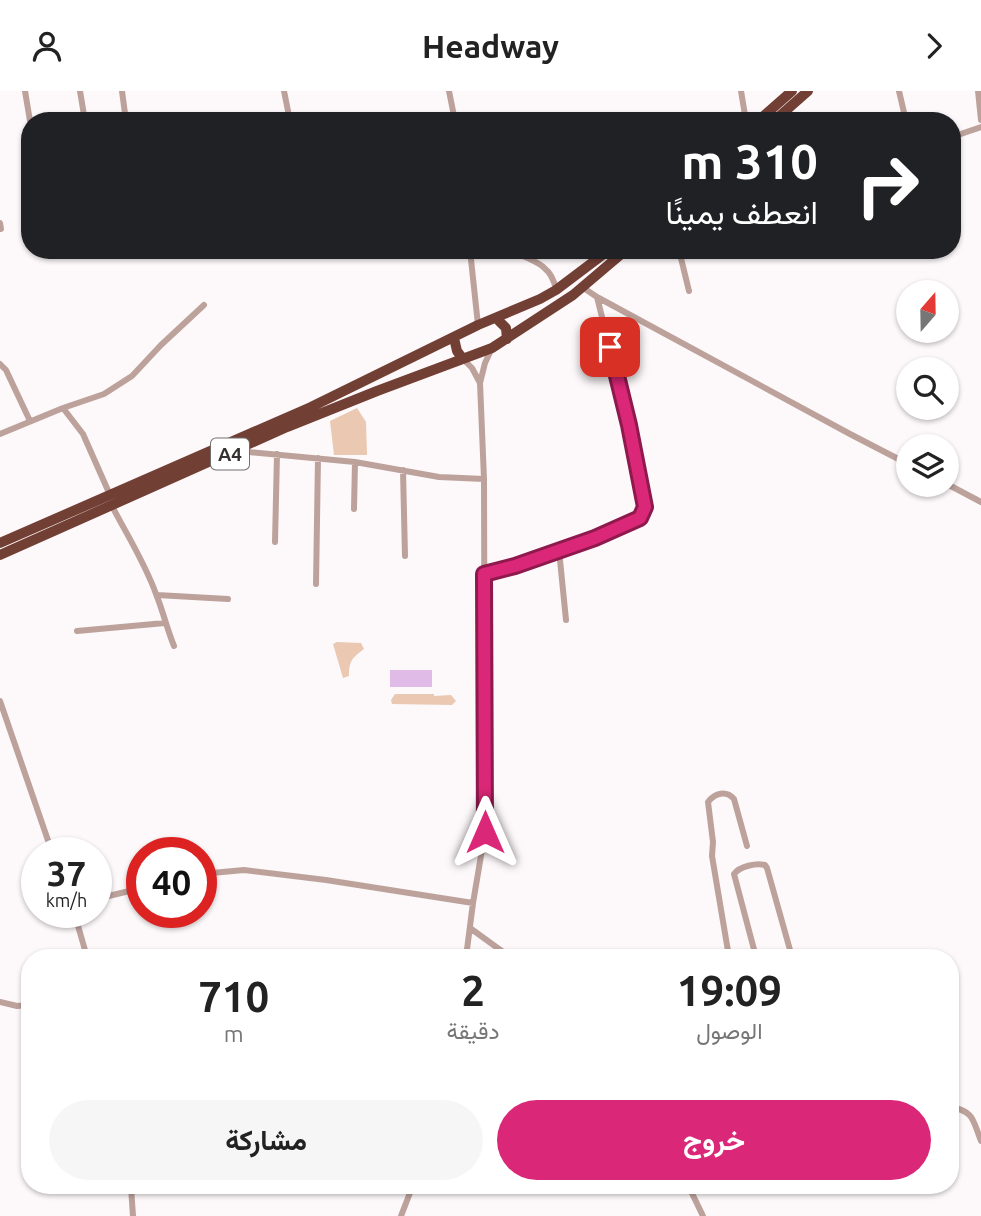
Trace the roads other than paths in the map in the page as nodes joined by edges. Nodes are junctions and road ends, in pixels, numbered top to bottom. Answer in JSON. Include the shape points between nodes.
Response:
{"nodes":[{"id":1,"x":25,"y":91,"type":"edge"},
{"id":2,"x":80,"y":91,"type":"edge"},
{"id":3,"x":122,"y":91,"type":"edge"},
{"id":4,"x":284,"y":91,"type":"edge"},
{"id":5,"x":449,"y":91,"type":"edge"},
{"id":6,"x":741,"y":91,"type":"edge"},
{"id":7,"x":792,"y":91,"type":"edge"},
{"id":8,"x":808,"y":91,"type":"edge"},
{"id":9,"x":900,"y":91,"type":"edge"},
{"id":10,"x":978,"y":91,"type":"edge"},
{"id":11,"x":28,"y":112,"type":"edge"},
{"id":12,"x":84,"y":112,"type":"edge"},
{"id":13,"x":125,"y":112,"type":"edge"},
{"id":14,"x":288,"y":112,"type":"edge"},
{"id":15,"x":453,"y":112,"type":"edge"},
{"id":16,"x":744,"y":112,"type":"edge"},
{"id":17,"x":768,"y":112,"type":"edge"},
{"id":18,"x":785,"y":112,"type":"edge"},
{"id":19,"x":904,"y":112,"type":"edge"},
{"id":20,"x":981,"y":120,"type":"edge"},
{"id":21,"x":981,"y":127,"type":"edge"},
{"id":22,"x":961,"y":134,"type":"edge"},
{"id":23,"x":471,"y":259,"type":"edge"},
{"id":24,"x":527,"y":259,"type":"edge"},
{"id":25,"x":597,"y":259,"type":"edge"},
{"id":26,"x":615,"y":259,"type":"edge"},
{"id":27,"x":681,"y":259,"type":"edge"},
{"id":28,"x":582,"y":287,"type":"junction"},
{"id":29,"x":556,"y":290,"type":"junction"},
{"id":30,"x":688,"y":292,"type":"dead end"},
{"id":31,"x":597,"y":297,"type":"junction"},
{"id":32,"x":204,"y":305,"type":"dead end"},
{"id":33,"x":496,"y":318,"type":"junction"},
{"id":34,"x":478,"y":325,"type":"junction"},
{"id":35,"x":454,"y":338,"type":"junction"},
{"id":36,"x":506,"y":339,"type":"junction"},
{"id":37,"x":492,"y":348,"type":"junction"},
{"id":38,"x":463,"y":359,"type":"junction"},
{"id":39,"x":0,"y":364,"type":"edge"},
{"id":40,"x":480,"y":383,"type":"junction"},
{"id":41,"x":63,"y":408,"type":"junction"},
{"id":42,"x":30,"y":421,"type":"junction"},
{"id":43,"x":0,"y":434,"type":"edge"},
{"id":44,"x":237,"y":451,"type":"junction"},
{"id":45,"x":277,"y":454,"type":"junction"},
{"id":46,"x":318,"y":458,"type":"junction"},
{"id":47,"x":896,"y":458,"type":"edge"},
{"id":48,"x":355,"y":463,"type":"junction"},
{"id":49,"x":403,"y":470,"type":"junction"},
{"id":50,"x":484,"y":479,"type":"junction"},
{"id":51,"x":959,"y":490,"type":"edge"},
{"id":52,"x":110,"y":495,"type":"junction"},
{"id":53,"x":981,"y":502,"type":"edge"},
{"id":54,"x":112,"y":506,"type":"junction"},
{"id":55,"x":354,"y":509,"type":"dead end"},
{"id":56,"x":275,"y":542,"type":"dead end"},
{"id":57,"x":0,"y":543,"type":"edge"},
{"id":58,"x":559,"y":550,"type":"junction"},
{"id":59,"x":0,"y":555,"type":"edge"},
{"id":60,"x":405,"y":556,"type":"dead end"},
{"id":61,"x":484,"y":574,"type":"junction"},
{"id":62,"x":316,"y":584,"type":"dead end"},
{"id":63,"x":157,"y":595,"type":"junction"},
{"id":64,"x":228,"y":599,"type":"dead end"},
{"id":65,"x":566,"y":619,"type":"dead end"},
{"id":66,"x":165,"y":623,"type":"junction"},
{"id":67,"x":77,"y":631,"type":"dead end"},
{"id":68,"x":174,"y":646,"type":"dead end"},
{"id":69,"x":0,"y":701,"type":"edge"},
{"id":70,"x":47,"y":837,"type":"edge"},
{"id":71,"x":747,"y":846,"type":"dead end"},
{"id":72,"x":217,"y":873,"type":"edge"},
{"id":73,"x":472,"y":903,"type":"junction"},
{"id":74,"x":79,"y":928,"type":"edge"},
{"id":75,"x":470,"y":928,"type":"junction"},
{"id":76,"x":85,"y":949,"type":"edge"},
{"id":77,"x":467,"y":949,"type":"edge"},
{"id":78,"x":499,"y":949,"type":"edge"},
{"id":79,"x":728,"y":949,"type":"edge"},
{"id":80,"x":754,"y":949,"type":"edge"},
{"id":81,"x":790,"y":949,"type":"edge"},
{"id":82,"x":0,"y":1002,"type":"edge"},
{"id":83,"x":21,"y":1006,"type":"edge"},
{"id":84,"x":959,"y":1109,"type":"edge"},
{"id":85,"x":981,"y":1141,"type":"edge"},
{"id":86,"x":132,"y":1194,"type":"edge"},
{"id":87,"x":410,"y":1194,"type":"edge"},
{"id":88,"x":692,"y":1194,"type":"edge"},
{"id":89,"x":133,"y":1216,"type":"edge"},
{"id":90,"x":401,"y":1216,"type":"edge"},
{"id":91,"x":703,"y":1216,"type":"edge"}],
"edges":[{"from":1,"to":11,"type":"street"},
{"from":2,"to":12,"type":"street"},
{"from":3,"to":13,"type":"street"},
{"from":4,"to":14,"type":"street"},
{"from":5,"to":15,"type":"street"},
{"from":6,"to":16,"type":"street"},
{"from":7,"to":17,"type":"highway"},
{"from":8,"to":18,"type":"highway"},
{"from":9,"to":19,"type":"street"},
{"from":10,"to":20,"type":"street"},
{"from":21,"to":22,"type":"street"},
{"from":23,"to":34,"type":"street"},
{"from":24,"to":29,"type":"street","via":[[548,269]]},
{"from":25,"to":29,"type":"highway","number":"A4"},
{"from":26,"to":28,"type":"highway","number":"A4"},
{"from":27,"to":30,"type":"street"},
{"from":28,"to":31,"type":"street"},
{"from":28,"to":36,"type":"highway","number":"A4"},
{"from":29,"to":33,"type":"highway","number":"A4"},
{"from":31,"to":47,"type":"street"},
{"from":31,"to":58,"type":"street","via":[[645,507],[640,518]]},
{"from":32,"to":41,"type":"street","via":[[132,376],[104,394]]},
{"from":33,"to":34,"type":"highway","number":"A4"},
{"from":33,"to":36,"type":"highway","via":[[506,328]]},
{"from":34,"to":35,"type":"highway","number":"A4"},
{"from":35,"to":38,"type":"highway"},
{"from":35,"to":52,"type":"highway","number":"A4"},
{"from":36,"to":37,"type":"highway","number":"A4"},
{"from":37,"to":38,"type":"highway","number":"A4"},
{"from":37,"to":40,"type":"street"},
{"from":38,"to":40,"type":"street"},
{"from":38,"to":44,"type":"highway","number":"A4"},
{"from":39,"to":42,"type":"street"},
{"from":40,"to":50,"type":"street"},
{"from":41,"to":42,"type":"street"},
{"from":41,"to":52,"type":"street","via":[[83,434]]},
{"from":42,"to":43,"type":"street"},
{"from":44,"to":45,"type":"street"},
{"from":44,"to":54,"type":"highway","number":"A4"},
{"from":45,"to":46,"type":"street"},
{"from":45,"to":56,"type":"street"},
{"from":46,"to":48,"type":"street"},
{"from":46,"to":62,"type":"street"},
{"from":48,"to":49,"type":"street"},
{"from":48,"to":55,"type":"street"},
{"from":49,"to":50,"type":"street"},
{"from":49,"to":60,"type":"street"},
{"from":50,"to":61,"type":"street"},
{"from":51,"to":53,"type":"street"},
{"from":52,"to":57,"type":"highway","number":"A4"},
{"from":54,"to":59,"type":"highway","number":"A4"},
{"from":54,"to":63,"type":"street"},
{"from":58,"to":61,"type":"street"},
{"from":58,"to":65,"type":"street"},
{"from":61,"to":73,"type":"street","via":[[485,832]]},
{"from":63,"to":64,"type":"street"},
{"from":63,"to":66,"type":"street"},
{"from":66,"to":67,"type":"street"},
{"from":66,"to":68,"type":"street"},
{"from":69,"to":70,"type":"street"},
{"from":71,"to":79,"type":"street","via":[[734,799],[725,793],[715,795],[708,809]]},
{"from":72,"to":73,"type":"street","via":[[244,870]]},
{"from":73,"to":75,"type":"street"},
{"from":74,"to":76,"type":"street"},
{"from":75,"to":77,"type":"street"},
{"from":75,"to":78,"type":"street"},
{"from":80,"to":81,"type":"street","via":[[734,874],[737,869],[763,864]]},
{"from":82,"to":83,"type":"street"},
{"from":84,"to":85,"type":"street","via":[[971,1115]]},
{"from":86,"to":89,"type":"street"},
{"from":87,"to":90,"type":"street"},
{"from":88,"to":91,"type":"street"}]}
